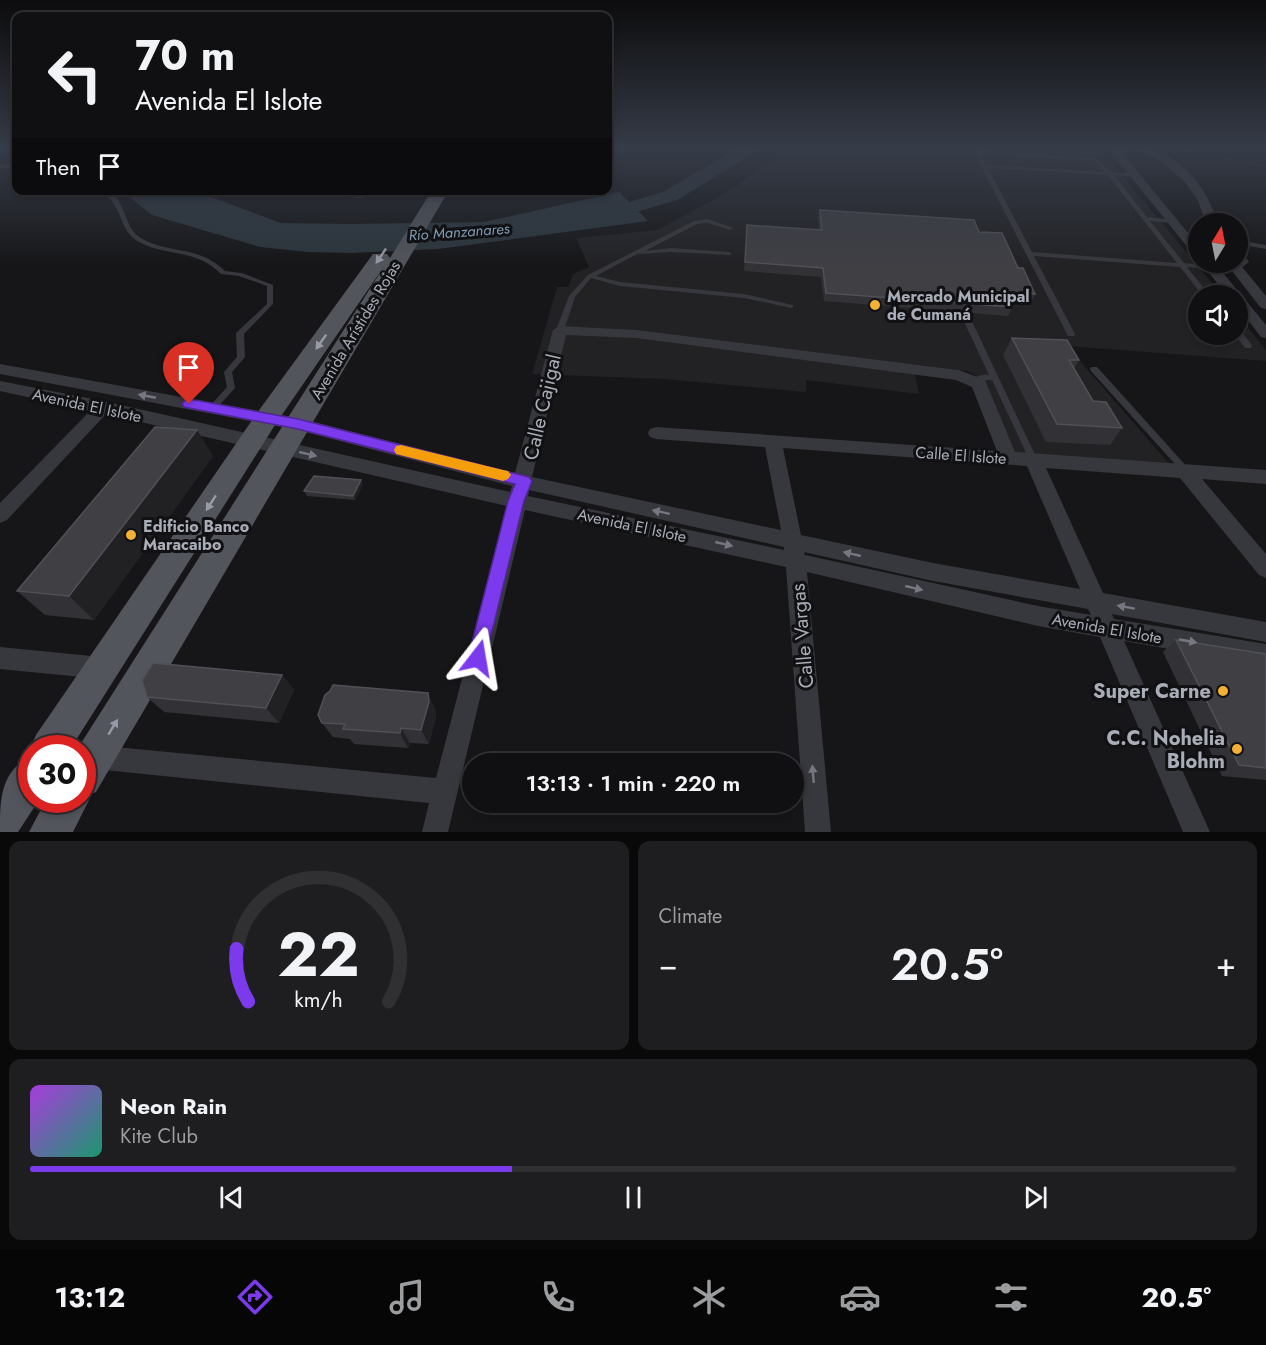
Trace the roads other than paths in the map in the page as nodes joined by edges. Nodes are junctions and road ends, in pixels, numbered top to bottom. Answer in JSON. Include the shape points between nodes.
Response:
{"nodes":[{"id":1,"x":996,"y":189,"type":"edge"},
{"id":2,"x":1122,"y":189,"type":"edge"},
{"id":3,"x":1146,"y":189,"type":"edge"},
{"id":4,"x":1196,"y":189,"type":"edge"},
{"id":5,"x":110,"y":195,"type":"edge"},
{"id":6,"x":423,"y":195,"type":"edge"},
{"id":7,"x":437,"y":195,"type":"edge"},
{"id":8,"x":1210,"y":213,"type":"edge"},
{"id":9,"x":1146,"y":219,"type":"junction"},
{"id":10,"x":1173,"y":221,"type":"junction"},
{"id":11,"x":730,"y":228,"type":"dead end"},
{"id":12,"x":1188,"y":240,"type":"edge"},
{"id":13,"x":1248,"y":246,"type":"edge"},
{"id":14,"x":1266,"y":247,"type":"edge"},
{"id":15,"x":729,"y":254,"type":"dead end"},
{"id":16,"x":1030,"y":254,"type":"junction"},
{"id":17,"x":630,"y":255,"type":"junction"},
{"id":18,"x":1183,"y":265,"type":"junction"},
{"id":19,"x":1188,"y":265,"type":"edge"},
{"id":20,"x":1215,"y":273,"type":"edge"},
{"id":21,"x":1240,"y":273,"type":"edge"},
{"id":22,"x":590,"y":276,"type":"junction"},
{"id":23,"x":1198,"y":285,"type":"edge"},
{"id":24,"x":1225,"y":285,"type":"edge"},
{"id":25,"x":365,"y":295,"type":"junction"},
{"id":26,"x":1266,"y":304,"type":"edge"},
{"id":27,"x":791,"y":306,"type":"dead end"},
{"id":28,"x":1248,"y":312,"type":"edge"},
{"id":29,"x":965,"y":315,"type":"dead end"},
{"id":30,"x":560,"y":330,"type":"junction"},
{"id":31,"x":1071,"y":334,"type":"dead end"},
{"id":32,"x":1266,"y":334,"type":"edge"},
{"id":33,"x":0,"y":369,"type":"edge"},
{"id":34,"x":1094,"y":369,"type":"dead end"},
{"id":35,"x":995,"y":378,"type":"junction"},
{"id":36,"x":974,"y":381,"type":"junction"},
{"id":37,"x":0,"y":386,"type":"edge"},
{"id":38,"x":103,"y":408,"type":"junction"},
{"id":39,"x":212,"y":408,"type":"junction"},
{"id":40,"x":259,"y":430,"type":"junction"},
{"id":41,"x":656,"y":433,"type":"dead end"},
{"id":42,"x":290,"y":436,"type":"junction"},
{"id":43,"x":773,"y":442,"type":"junction"},
{"id":44,"x":1009,"y":459,"type":"junction"},
{"id":45,"x":1034,"y":461,"type":"junction"},
{"id":46,"x":1186,"y":472,"type":"junction"},
{"id":47,"x":1266,"y":477,"type":"edge"},
{"id":48,"x":524,"y":481,"type":"junction"},
{"id":49,"x":516,"y":501,"type":"junction"},
{"id":50,"x":0,"y":515,"type":"edge"},
{"id":51,"x":793,"y":550,"type":"junction"},
{"id":52,"x":1266,"y":569,"type":"edge"},
{"id":53,"x":1096,"y":602,"type":"junction"},
{"id":54,"x":1106,"y":628,"type":"junction"},
{"id":55,"x":1266,"y":632,"type":"edge"},
{"id":56,"x":1266,"y":655,"type":"edge"},
{"id":57,"x":0,"y":658,"type":"edge"},
{"id":58,"x":102,"y":668,"type":"junction"},
{"id":59,"x":58,"y":735,"type":"edge"},
{"id":60,"x":96,"y":755,"type":"edge"},
{"id":61,"x":96,"y":767,"type":"edge"},
{"id":62,"x":445,"y":792,"type":"junction"},
{"id":63,"x":18,"y":797,"type":"edge"},
{"id":64,"x":61,"y":813,"type":"edge"},
{"id":65,"x":0,"y":823,"type":"edge"},
{"id":66,"x":50,"y":832,"type":"edge"},
{"id":67,"x":435,"y":832,"type":"edge"},
{"id":68,"x":818,"y":832,"type":"edge"},
{"id":69,"x":1197,"y":832,"type":"edge"}],
"edges":[{"from":1,"to":16,"type":"lane"},
{"from":2,"to":9,"type":"lane"},
{"from":3,"to":10,"type":"street"},
{"from":4,"to":8,"type":"street"},
{"from":5,"to":39,"type":"lane","via":[[119,203],[127,229],[143,242],[207,259],[224,273],[240,274],[270,285],[270,304],[240,333],[241,357],[228,372],[231,388]]},
{"from":6,"to":25,"type":"main road","name":"Avenida Arístides Rojas","one_way":true},
{"from":7,"to":25,"type":"main road","name":"Avenida Arístides Rojas"},
{"from":9,"to":10,"type":"lane"},
{"from":9,"to":18,"type":"lane"},
{"from":10,"to":12,"type":"street"},
{"from":11,"to":17,"type":"lane","via":[[708,221],[696,222]]},
{"from":13,"to":14,"type":"lane"},
{"from":15,"to":17,"type":"lane","via":[[671,250]]},
{"from":16,"to":18,"type":"lane"},
{"from":16,"to":31,"type":"lane"},
{"from":17,"to":22,"type":"lane"},
{"from":18,"to":19,"type":"lane"},
{"from":18,"to":23,"type":"lane"},
{"from":20,"to":24,"type":"street"},
{"from":21,"to":26,"type":"street"},
{"from":22,"to":27,"type":"lane","via":[[620,284],[744,296]]},
{"from":22,"to":30,"type":"lane","via":[[572,296]]},
{"from":25,"to":40,"type":"main road","name":"Avenida Arístides Rojas","one_way":true},
{"from":25,"to":42,"type":"main road","name":"Avenida Arístides Rojas"},
{"from":28,"to":32,"type":"street"},
{"from":29,"to":35,"type":"lane"},
{"from":30,"to":36,"type":"street","via":[[636,334],[946,373]]},
{"from":30,"to":48,"type":"street","name":"Calle Cajigal"},
{"from":39,"to":33,"type":"street","name":"Avenida El Islote","one_way":true},
{"from":34,"to":46,"type":"lane"},
{"from":35,"to":36,"type":"lane"},
{"from":35,"to":45,"type":"lane"},
{"from":36,"to":44,"type":"street","via":[[979,384]]},
{"from":37,"to":38,"type":"street","name":"Avenida El Islote"},
{"from":38,"to":40,"type":"street","name":"Avenida El Islote","via":[[233,436]]},
{"from":38,"to":50,"type":"street"},
{"from":39,"to":40,"type":"street","name":"Avenida El Islote"},
{"from":40,"to":42,"type":"street","name":"Avenida El Islote"},
{"from":40,"to":42,"type":"street","name":"Avenida El Islote"},
{"from":40,"to":58,"type":"main road","name":"Avenida Arístides Rojas","one_way":true},
{"from":41,"to":43,"type":"street","name":"Calle El Islote"},
{"from":42,"to":48,"type":"street","name":"Avenida El Islote"},
{"from":42,"to":49,"type":"street","name":"Avenida El Islote","one_way":true},
{"from":60,"to":42,"type":"main road","name":"Avenida Arístides Rojas","one_way":true},
{"from":43,"to":44,"type":"street","name":"Calle El Islote"},
{"from":43,"to":51,"type":"street","name":"Calle Vargas"},
{"from":44,"to":45,"type":"street","name":"Calle El Islote"},
{"from":45,"to":46,"type":"street","name":"Calle El Islote"},
{"from":45,"to":53,"type":"street"},
{"from":46,"to":47,"type":"street","name":"Calle El Islote"},
{"from":46,"to":52,"type":"street"},
{"from":48,"to":49,"type":"street","name":"Calle Cajigal"},
{"from":51,"to":48,"type":"street","name":"Avenida El Islote","one_way":true},
{"from":49,"to":51,"type":"street","name":"Avenida El Islote","one_way":true},
{"from":49,"to":62,"type":"street","name":"Calle Cajigal"},
{"from":53,"to":51,"type":"street","name":"Avenida El Islote","one_way":true},
{"from":51,"to":54,"type":"street","name":"Avenida El Islote","one_way":true,"via":[[1038,616]]},
{"from":68,"to":51,"type":"street","name":"Calle Vargas","one_way":true},
{"from":53,"to":54,"type":"street"},
{"from":55,"to":53,"type":"street","name":"Avenida El Islote","one_way":true},
{"from":54,"to":56,"type":"street","name":"Avenida El Islote","one_way":true},
{"from":54,"to":69,"type":"street"},
{"from":57,"to":58,"type":"street"},
{"from":58,"to":59,"type":"main road","name":"Avenida Arístides Rojas"},
{"from":61,"to":62,"type":"street"},
{"from":62,"to":67,"type":"street","name":"Calle Cajigal"},
{"from":63,"to":65,"type":"main road"},
{"from":64,"to":66,"type":"main road"}]}
